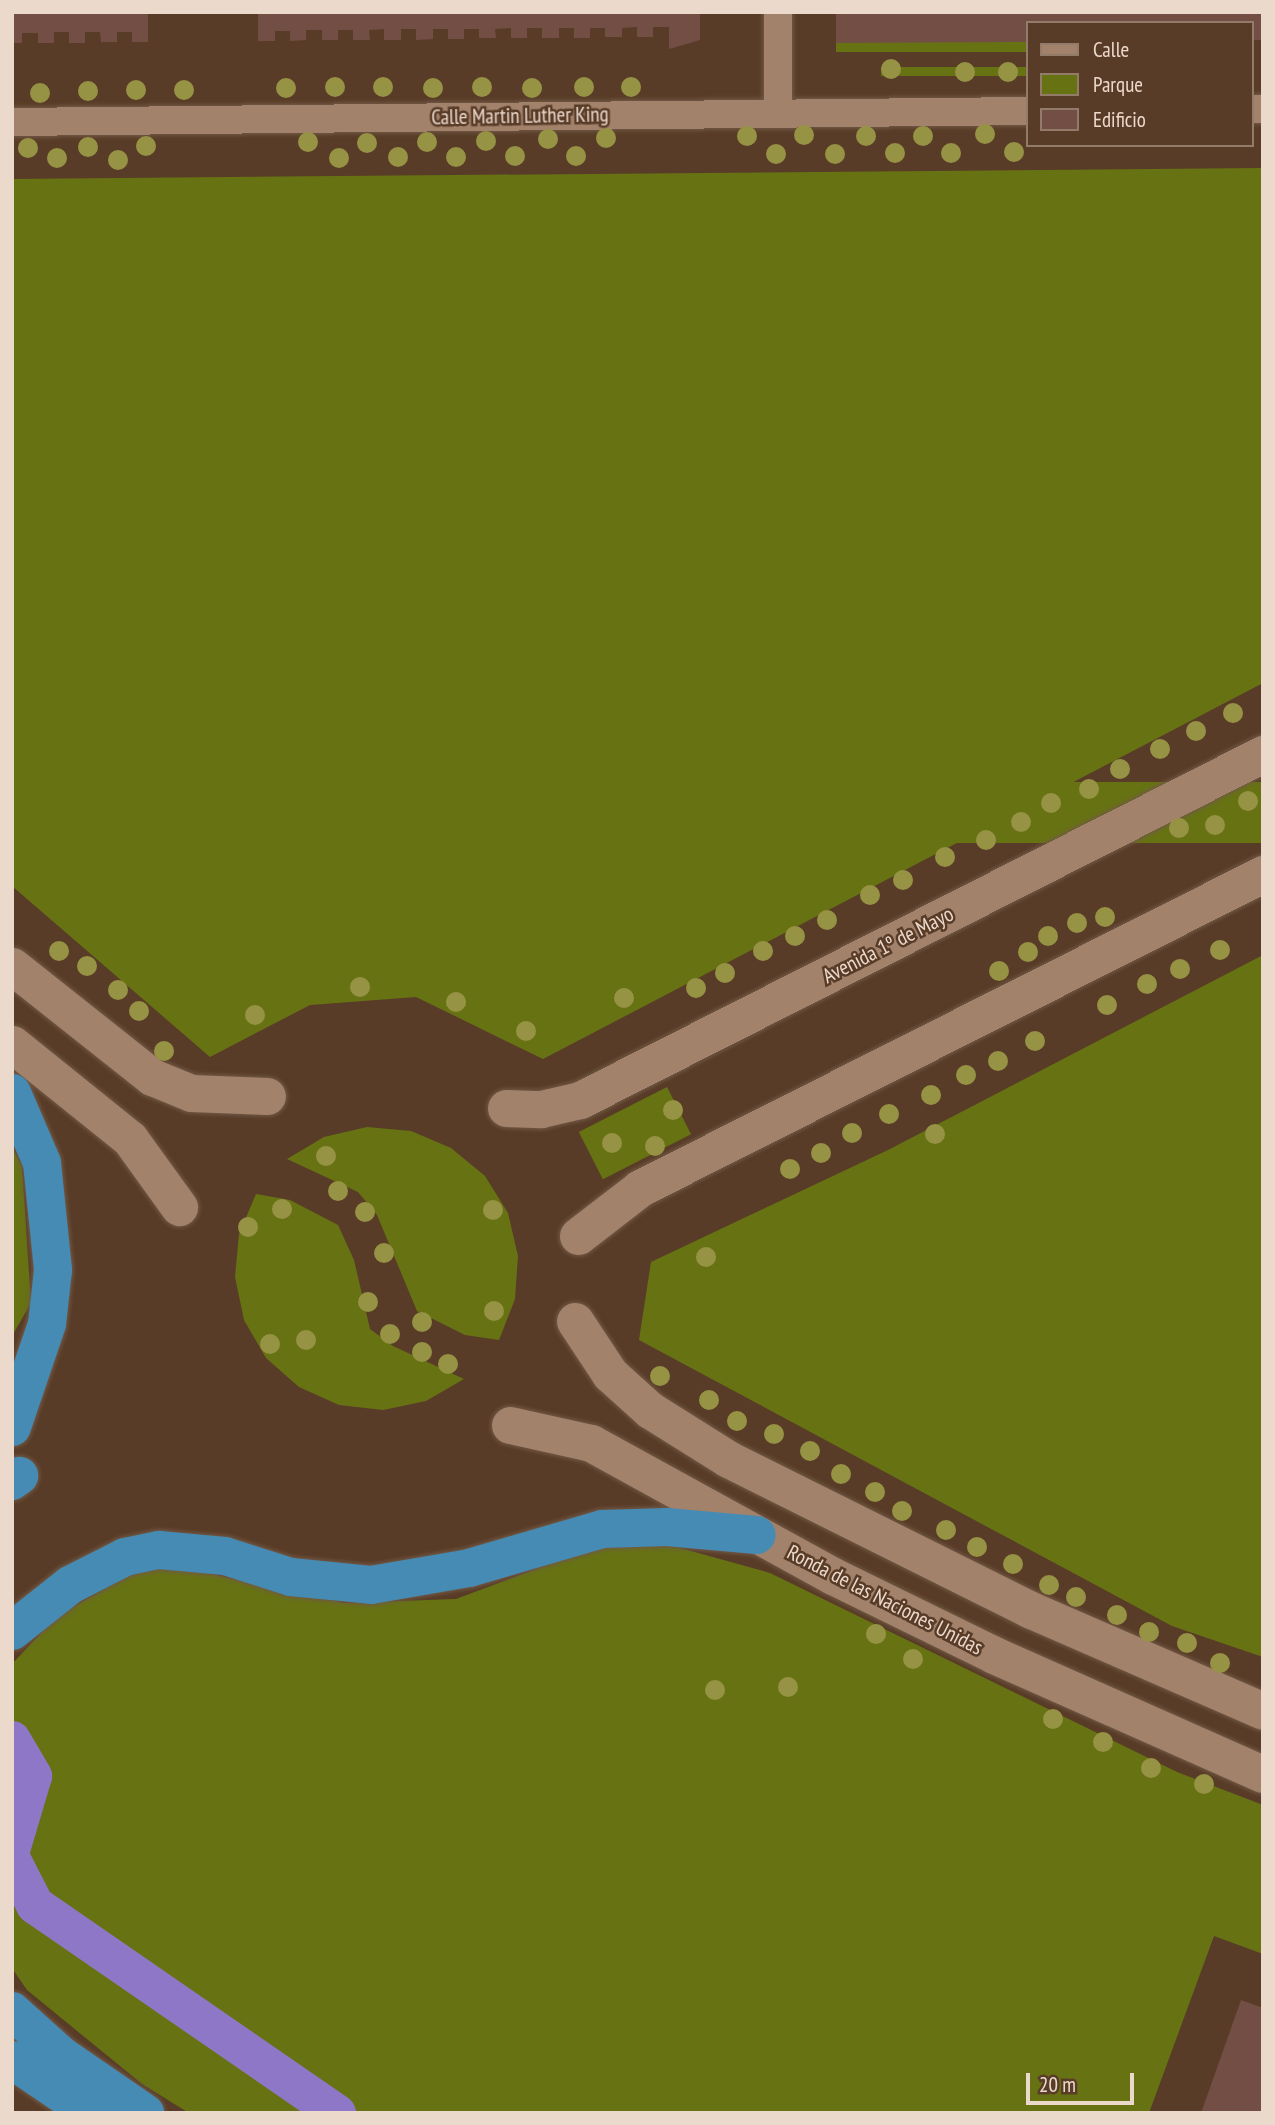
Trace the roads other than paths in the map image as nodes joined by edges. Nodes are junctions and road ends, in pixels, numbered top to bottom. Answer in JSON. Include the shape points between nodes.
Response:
{"nodes":[{"id":1,"x":778,"y":12,"type":"edge"},
{"id":2,"x":1026,"y":111,"type":"edge"},
{"id":3,"x":778,"y":113,"type":"junction"},
{"id":4,"x":12,"y":122,"type":"edge"},
{"id":5,"x":1263,"y":754,"type":"edge"},
{"id":6,"x":1263,"y":874,"type":"edge"},
{"id":7,"x":12,"y":966,"type":"edge"},
{"id":8,"x":12,"y":1044,"type":"edge"},
{"id":9,"x":12,"y":1093,"type":"edge"},
{"id":10,"x":267,"y":1096,"type":"dead end"},
{"id":11,"x":506,"y":1108,"type":"dead end"},
{"id":12,"x":179,"y":1208,"type":"dead end"},
{"id":13,"x":578,"y":1236,"type":"dead end"},
{"id":14,"x":575,"y":1321,"type":"dead end"},
{"id":15,"x":510,"y":1425,"type":"dead end"},
{"id":16,"x":12,"y":1427,"type":"edge"},
{"id":17,"x":757,"y":1535,"type":"junction"},
{"id":18,"x":12,"y":1631,"type":"edge"},
{"id":19,"x":1263,"y":1711,"type":"edge"},
{"id":20,"x":1263,"y":1774,"type":"edge"},
{"id":21,"x":12,"y":2011,"type":"edge"},
{"id":22,"x":12,"y":2060,"type":"edge"},
{"id":23,"x":90,"y":2113,"type":"edge"},
{"id":24,"x":145,"y":2113,"type":"edge"}],
"edges":[{"from":1,"to":3,"type":"street"},
{"from":2,"to":3,"type":"street","name":"Calle Martin Luther King"},
{"from":3,"to":4,"type":"street","name":"Calle Martin Luther King"},
{"from":5,"to":11,"type":"street","name":"Avenida 1º de Mayo","via":[[580,1100],[541,1109]]},
{"from":6,"to":13,"type":"street","via":[[640,1188]]},
{"from":7,"to":10,"type":"street","via":[[152,1077],[191,1093]]},
{"from":8,"to":12,"type":"street","via":[[130,1139]]},
{"from":9,"to":16,"type":"highway","via":[[42,1163],[53,1270],[35,1370]]},
{"from":14,"to":19,"type":"street","via":[[620,1383],[650,1410],[728,1459],[1031,1610]]},
{"from":15,"to":17,"type":"street","name":"Ronda de las Naciones Unidas","via":[[591,1443]]},
{"from":17,"to":18,"type":"highway","via":[[667,1527],[603,1529],[470,1568],[371,1585],[291,1577],[225,1556],[159,1550],[125,1557],[70,1585]]},
{"from":17,"to":20,"type":"street","name":"Ronda de las Naciones Unidas","via":[[994,1655]]},
{"from":21,"to":24,"type":"highway","via":[[62,2056]]},
{"from":22,"to":23,"type":"highway"}]}
